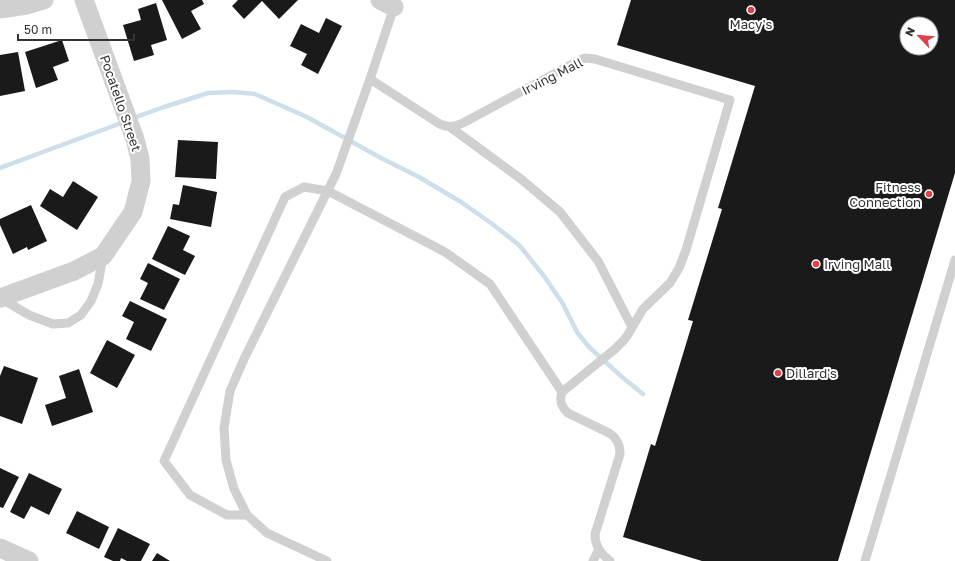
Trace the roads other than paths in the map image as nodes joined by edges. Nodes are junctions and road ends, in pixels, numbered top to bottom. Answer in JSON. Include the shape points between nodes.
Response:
{"nodes":[{"id":1,"x":44,"y":0,"type":"edge"},
{"id":2,"x":84,"y":0,"type":"edge"},
{"id":3,"x":390,"y":2,"type":"edge"},
{"id":4,"x":0,"y":9,"type":"edge"},
{"id":5,"x":370,"y":79,"type":"junction"},
{"id":6,"x":450,"y":127,"type":"junction"},
{"id":7,"x":328,"y":191,"type":"junction"},
{"id":8,"x":103,"y":256,"type":"junction"},
{"id":9,"x":955,"y":260,"type":"edge"},
{"id":10,"x":0,"y":298,"type":"edge"},
{"id":11,"x":632,"y":327,"type":"junction"},
{"id":12,"x":562,"y":392,"type":"junction"},
{"id":13,"x":247,"y":515,"type":"junction"},
{"id":14,"x":0,"y":548,"type":"edge"},
{"id":15,"x":599,"y":549,"type":"junction"},
{"id":16,"x":29,"y":561,"type":"edge"},
{"id":17,"x":326,"y":561,"type":"edge"},
{"id":18,"x":593,"y":561,"type":"edge"},
{"id":19,"x":610,"y":561,"type":"edge"},
{"id":20,"x":865,"y":561,"type":"edge"}],
"edges":[{"from":1,"to":4,"type":"street"},
{"from":2,"to":8,"type":"street","name":"Pocatello Street","via":[[140,159],[141,181],[132,212]]},
{"from":3,"to":5,"type":"lane"},
{"from":5,"to":6,"type":"lane","via":[[442,125]]},
{"from":5,"to":7,"type":"lane"},
{"from":6,"to":11,"type":"lane","via":[[521,179],[560,212],[598,261]]},
{"from":6,"to":11,"type":"lane","name":"Irving Mall","via":[[463,123],[585,58],[730,100],[679,268],[670,283],[643,309]]},
{"from":7,"to":12,"type":"lane","via":[[445,252],[490,284]]},
{"from":7,"to":13,"type":"lane","via":[[230,391],[224,428],[226,460],[234,489]]},
{"from":7,"to":13,"type":"lane","via":[[304,187],[285,197],[164,461],[190,495],[227,515]]},
{"from":8,"to":10,"type":"street","name":"Pocatello Street","via":[[74,271]]},
{"from":8,"to":10,"type":"lane","via":[[98,284],[91,301],[81,316],[68,323],[53,324],[29,315]]},
{"from":9,"to":20,"type":"lane"},
{"from":11,"to":12,"type":"lane","name":"Irving Mall","via":[[623,342]]},
{"from":12,"to":15,"type":"lane","via":[[561,404],[568,413],[614,436],[620,447],[595,534]]},
{"from":13,"to":17,"type":"lane","via":[[267,533]]},
{"from":14,"to":16,"type":"street"},
{"from":15,"to":18,"type":"lane"},
{"from":15,"to":19,"type":"lane"}]}
